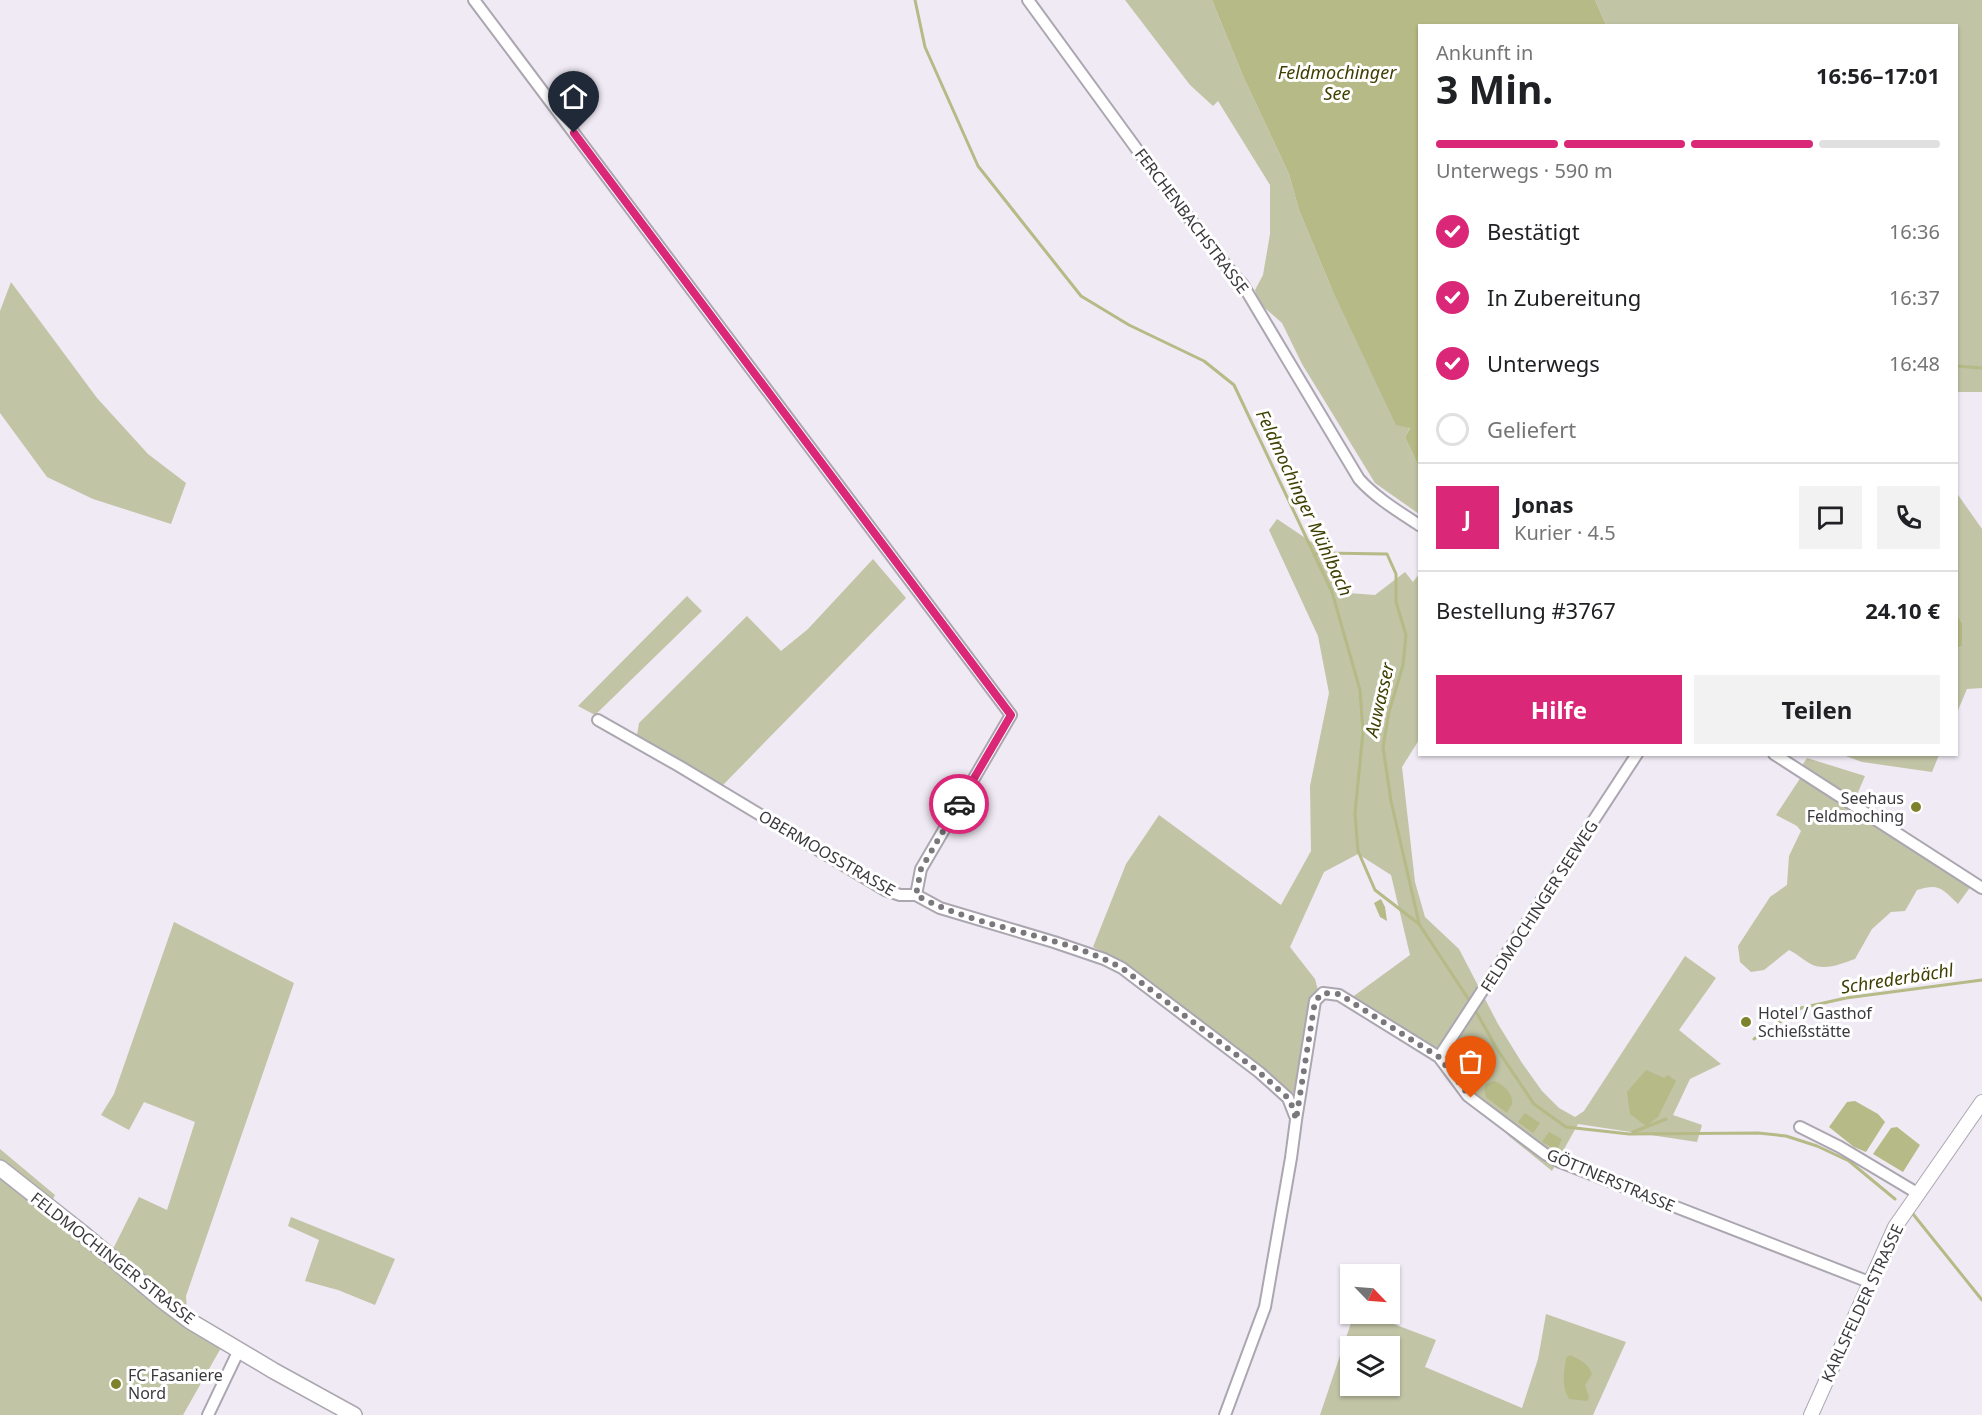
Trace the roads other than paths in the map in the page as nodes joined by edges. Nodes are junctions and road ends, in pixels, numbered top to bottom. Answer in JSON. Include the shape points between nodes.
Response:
{"nodes":[{"id":1,"x":474,"y":0,"type":"edge"},
{"id":2,"x":1028,"y":0,"type":"edge"},
{"id":3,"x":1418,"y":524,"type":"edge"},
{"id":4,"x":598,"y":720,"type":"dead end"},
{"id":5,"x":1636,"y":756,"type":"edge"},
{"id":6,"x":1777,"y":756,"type":"edge"},
{"id":7,"x":1982,"y":888,"type":"edge"},
{"id":8,"x":916,"y":895,"type":"junction"},
{"id":9,"x":1439,"y":1057,"type":"junction"},
{"id":10,"x":1982,"y":1102,"type":"edge"},
{"id":11,"x":1296,"y":1120,"type":"junction"},
{"id":12,"x":1800,"y":1127,"type":"dead end"},
{"id":13,"x":0,"y":1168,"type":"edge"},
{"id":14,"x":1917,"y":1193,"type":"junction"},
{"id":15,"x":1869,"y":1282,"type":"junction"},
{"id":16,"x":239,"y":1350,"type":"junction"},
{"id":17,"x":208,"y":1415,"type":"edge"},
{"id":18,"x":354,"y":1415,"type":"edge"},
{"id":19,"x":1225,"y":1415,"type":"edge"},
{"id":20,"x":1811,"y":1415,"type":"edge"}],
"edges":[{"from":1,"to":8,"type":"street","via":[[1011,715],[921,869]]},
{"from":2,"to":3,"type":"street","name":"FERCHENBACHSTRASSE","via":[[1160,181],[1243,285],[1359,479]]},
{"from":4,"to":8,"type":"street","name":"OBERMOOSSTRASSE","via":[[885,890]]},
{"from":5,"to":9,"type":"street","name":"FELDMOCHINGER SEEWEG"},
{"from":6,"to":7,"type":"street"},
{"from":8,"to":11,"type":"street","name":"OBERMOOSSTRASSE","via":[[940,908],[1074,949],[1122,968],[1259,1072],[1288,1098]]},
{"from":9,"to":11,"type":"street","name":"GÖTTNERSTRASSE","via":[[1339,994],[1323,993],[1315,1001]]},
{"from":9,"to":15,"type":"street","name":"GÖTTNERSTRASSE","via":[[1468,1096],[1560,1162]]},
{"from":10,"to":14,"type":"street","name":"KARLSFELDER STRASSE"},
{"from":11,"to":19,"type":"street","via":[[1265,1306]]},
{"from":12,"to":14,"type":"street"},
{"from":13,"to":16,"type":"main road","name":"FELDMOCHINGER STRASSE","via":[[162,1300]]},
{"from":14,"to":15,"type":"street","name":"KARLSFELDER STRASSE","via":[[1894,1227]]},
{"from":15,"to":20,"type":"street","name":"KARLSFELDER STRASSE"},
{"from":16,"to":17,"type":"street"},
{"from":16,"to":18,"type":"main road","name":"FELDMOCHINGER STRASSE"}]}
